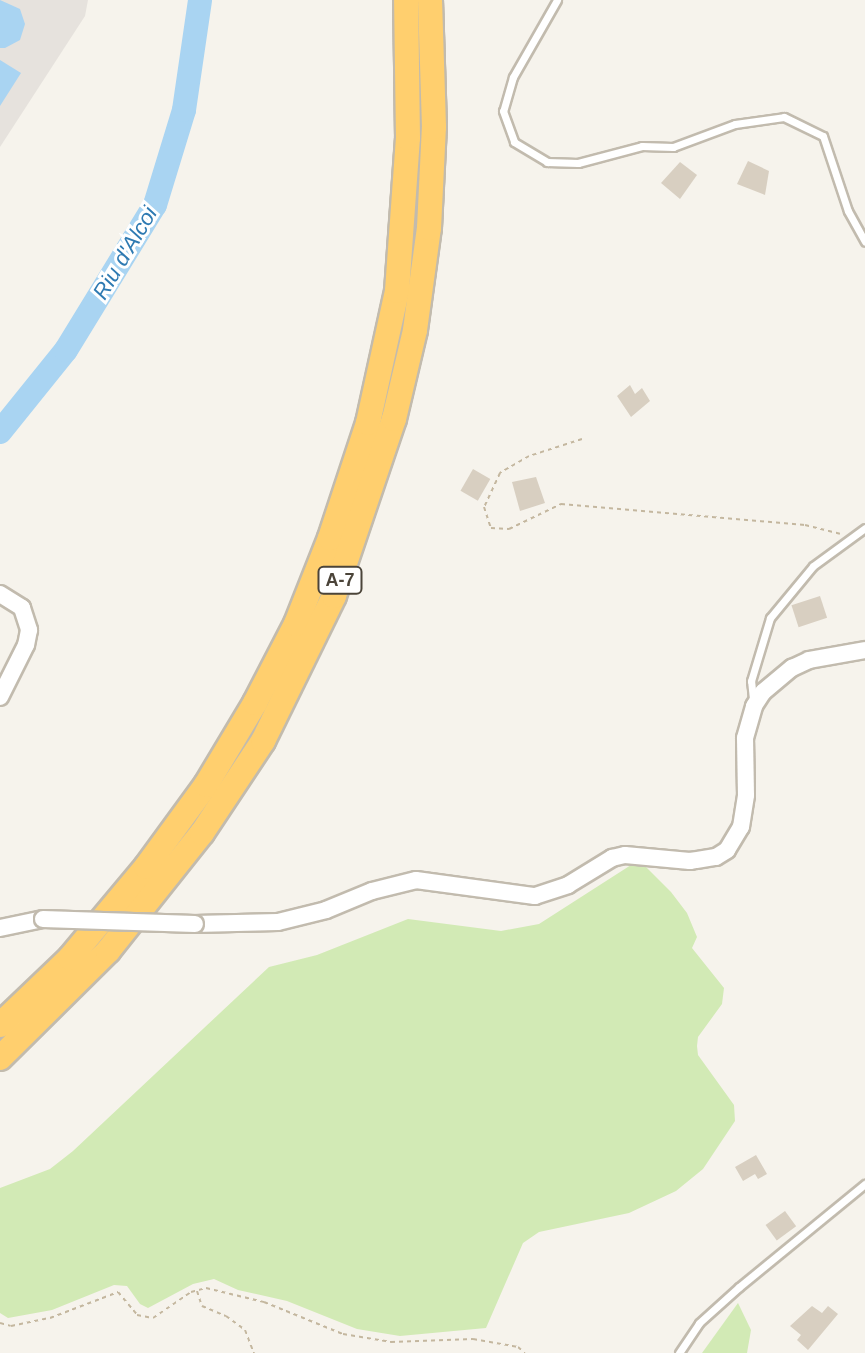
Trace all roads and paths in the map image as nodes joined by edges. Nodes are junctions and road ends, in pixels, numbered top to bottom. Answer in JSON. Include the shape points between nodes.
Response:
{"nodes":[{"id":1,"x":406,"y":0,"type":"edge"},
{"id":2,"x":430,"y":0,"type":"edge"},
{"id":3,"x":557,"y":0,"type":"edge"},
{"id":4,"x":865,"y":242,"type":"edge"},
{"id":5,"x":582,"y":439,"type":"dead end"},
{"id":6,"x":865,"y":528,"type":"edge"},
{"id":7,"x":853,"y":537,"type":"junction"},
{"id":8,"x":0,"y":594,"type":"edge"},
{"id":9,"x":865,"y":650,"type":"edge"},
{"id":10,"x":0,"y":697,"type":"edge"},
{"id":11,"x":754,"y":706,"type":"junction"},
{"id":12,"x":0,"y":928,"type":"edge"},
{"id":13,"x":0,"y":1025,"type":"edge"},
{"id":14,"x":0,"y":1058,"type":"edge"},
{"id":15,"x":865,"y":1184,"type":"edge"},
{"id":16,"x":197,"y":1290,"type":"junction"},
{"id":17,"x":0,"y":1323,"type":"edge"},
{"id":18,"x":254,"y":1353,"type":"edge"},
{"id":19,"x":525,"y":1353,"type":"edge"},
{"id":20,"x":679,"y":1353,"type":"edge"}],
"edges":[{"from":1,"to":13,"type":"highway","number":"A-7","via":[[410,78],[397,291],[368,423],[296,624],[206,785],[146,867],[70,958]]},
{"from":2,"to":14,"type":"highway","number":"A-7","via":[[434,127],[429,228],[415,330],[394,419],[334,596],[263,741],[202,833],[108,951]]},
{"from":3,"to":4,"type":"lane","via":[[513,77],[503,111],[514,142],[547,162],[578,163],[642,146],[673,147],[735,124],[784,117],[823,136],[848,211]]},
{"from":5,"to":7,"type":"path","via":[[529,456],[500,473],[484,507],[491,528],[509,529],[561,504],[805,525]]},
{"from":6,"to":7,"type":"lane"},
{"from":7,"to":11,"type":"lane","via":[[813,566],[770,618],[751,681]]},
{"from":8,"to":10,"type":"street","via":[[22,608],[29,630]]},
{"from":9,"to":11,"type":"street","via":[[826,655],[792,668]]},
{"from":11,"to":12,"type":"street","bridge":true,"via":[[745,738],[745,813],[735,838],[716,857],[690,861],[625,855],[535,896],[416,880],[278,922],[43,919]]},
{"from":15,"to":20,"type":"lane","via":[[709,1314]]},
{"from":16,"to":17,"type":"path","via":[[153,1318],[137,1315],[118,1292],[50,1318],[11,1326]]},
{"from":16,"to":18,"type":"path","via":[[202,1306],[245,1330]]},
{"from":16,"to":19,"type":"path","via":[[264,1302],[343,1334],[391,1342],[473,1339]]}]}
